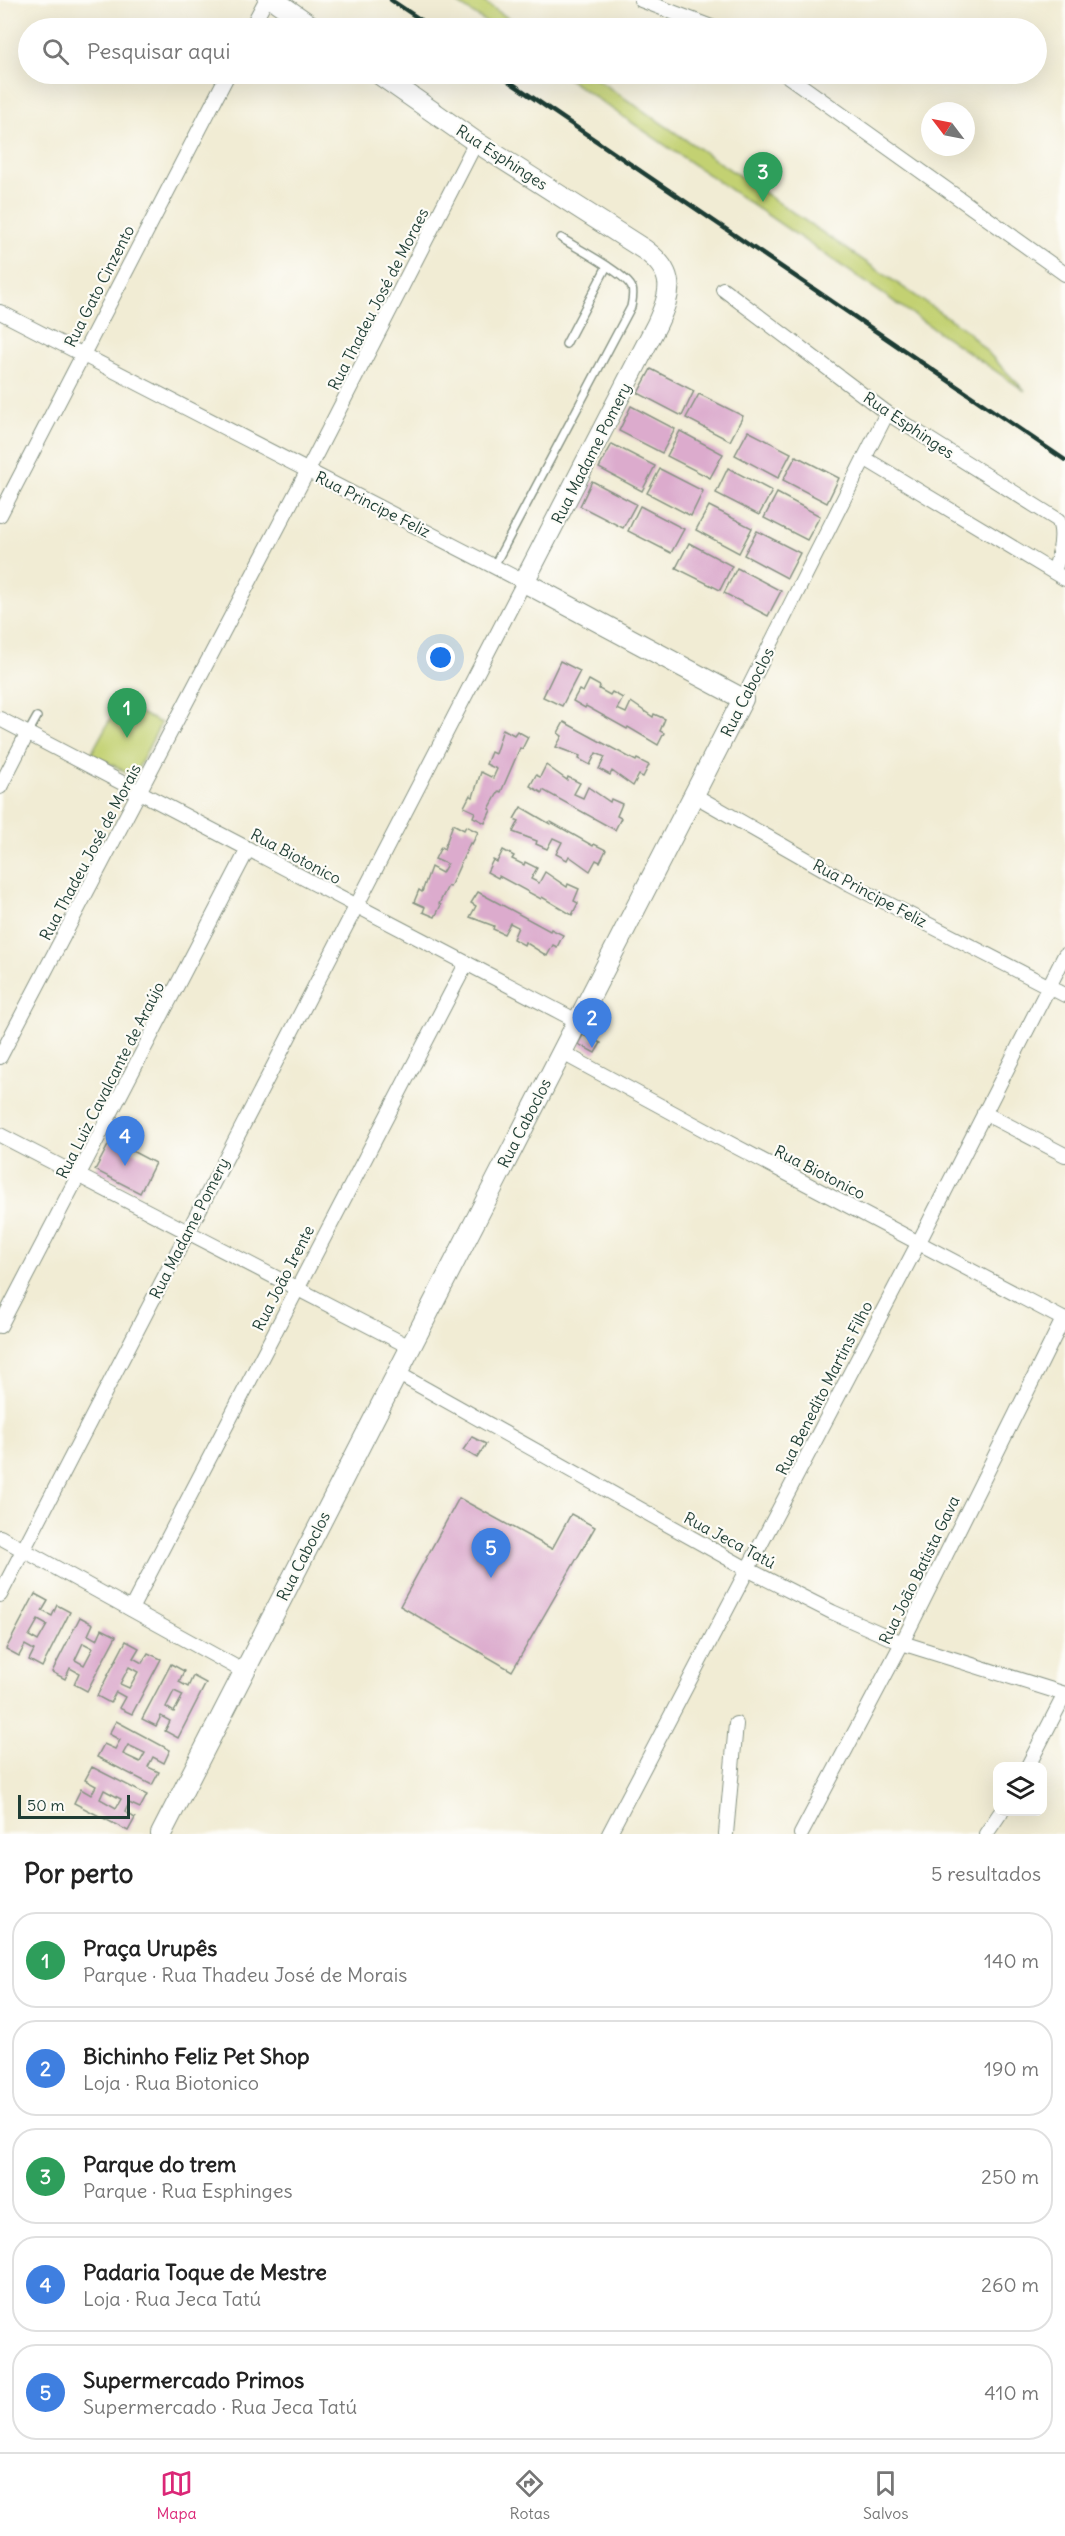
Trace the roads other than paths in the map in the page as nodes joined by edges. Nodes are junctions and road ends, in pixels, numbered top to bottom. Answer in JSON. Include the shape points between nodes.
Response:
{"nodes":[{"id":1,"x":266,"y":0,"type":"edge"},
{"id":2,"x":274,"y":0,"type":"edge"},
{"id":3,"x":641,"y":0,"type":"edge"},
{"id":4,"x":256,"y":18,"type":"edge"},
{"id":5,"x":300,"y":18,"type":"edge"},
{"id":6,"x":688,"y":18,"type":"edge"},
{"id":7,"x":223,"y":84,"type":"edge"},
{"id":8,"x":393,"y":84,"type":"edge"},
{"id":9,"x":799,"y":84,"type":"edge"},
{"id":10,"x":476,"y":142,"type":"junction"},
{"id":11,"x":561,"y":238,"type":"dead end"},
{"id":12,"x":607,"y":266,"type":"junction"},
{"id":13,"x":1065,"y":274,"type":"edge"},
{"id":14,"x":723,"y":289,"type":"dead end"},
{"id":15,"x":0,"y":312,"type":"edge"},
{"id":16,"x":657,"y":324,"type":"joint"},
{"id":17,"x":566,"y":344,"type":"dead end"},
{"id":18,"x":82,"y":355,"type":"junction"},
{"id":19,"x":887,"y":413,"type":"junction"},
{"id":20,"x":864,"y":458,"type":"junction"},
{"id":21,"x":309,"y":470,"type":"junction"},
{"id":22,"x":0,"y":514,"type":"edge"},
{"id":23,"x":494,"y":566,"type":"junction"},
{"id":24,"x":1059,"y":575,"type":"edge"},
{"id":25,"x":524,"y":582,"type":"junction"},
{"id":26,"x":743,"y":699,"type":"junction"},
{"id":27,"x":37,"y":717,"type":"dead end"},
{"id":28,"x":0,"y":719,"type":"edge"},
{"id":29,"x":27,"y":734,"type":"junction"},
{"id":30,"x":0,"y":787,"type":"edge"},
{"id":31,"x":140,"y":792,"type":"junction"},
{"id":32,"x":694,"y":795,"type":"junction"},
{"id":33,"x":248,"y":849,"type":"junction"},
{"id":34,"x":355,"y":906,"type":"junction"},
{"id":35,"x":1065,"y":955,"type":"edge"},
{"id":36,"x":466,"y":964,"type":"junction"},
{"id":37,"x":1048,"y":987,"type":"junction"},
{"id":38,"x":1065,"y":995,"type":"edge"},
{"id":39,"x":577,"y":1021,"type":"junction"},
{"id":40,"x":561,"y":1052,"type":"junction"},
{"id":41,"x":0,"y":1057,"type":"edge"},
{"id":42,"x":984,"y":1113,"type":"junction"},
{"id":43,"x":0,"y":1135,"type":"edge"},
{"id":44,"x":1065,"y":1155,"type":"edge"},
{"id":45,"x":78,"y":1176,"type":"junction"},
{"id":46,"x":186,"y":1232,"type":"junction"},
{"id":47,"x":919,"y":1242,"type":"junction"},
{"id":48,"x":296,"y":1288,"type":"junction"},
{"id":49,"x":1064,"y":1319,"type":"edge"},
{"id":50,"x":0,"y":1326,"type":"edge"},
{"id":51,"x":410,"y":1347,"type":"junction"},
{"id":52,"x":397,"y":1374,"type":"junction"},
{"id":53,"x":0,"y":1537,"type":"edge"},
{"id":54,"x":24,"y":1550,"type":"junction"},
{"id":55,"x":749,"y":1570,"type":"junction"},
{"id":56,"x":0,"y":1595,"type":"edge"},
{"id":57,"x":131,"y":1609,"type":"junction"},
{"id":58,"x":902,"y":1643,"type":"junction"},
{"id":59,"x":243,"y":1671,"type":"junction"},
{"id":60,"x":1065,"y":1694,"type":"edge"},
{"id":61,"x":736,"y":1724,"type":"dead end"},
{"id":62,"x":1031,"y":1762,"type":"edge"},
{"id":63,"x":997,"y":1816,"type":"edge"},
{"id":64,"x":161,"y":1834,"type":"edge"},
{"id":65,"x":609,"y":1834,"type":"edge"},
{"id":66,"x":726,"y":1834,"type":"edge"},
{"id":67,"x":801,"y":1834,"type":"edge"},
{"id":68,"x":986,"y":1834,"type":"edge"}],
"edges":[{"from":1,"to":4,"type":"street"},
{"from":2,"to":5,"type":"street"},
{"from":3,"to":6,"type":"street"},
{"from":7,"to":18,"type":"street","name":"Rua Gato Cinzento"},
{"from":8,"to":10,"type":"street","name":"Rua Esphinges"},
{"from":9,"to":13,"type":"street"},
{"from":10,"to":16,"type":"street","name":"Rua Esphinges","via":[[659,260],[670,286],[668,302]]},
{"from":10,"to":21,"type":"street","name":"Rua Thadeu José de Moraes"},
{"from":11,"to":12,"type":"lane"},
{"from":12,"to":17,"type":"lane"},
{"from":12,"to":23,"type":"lane","via":[[631,286],[631,307]]},
{"from":14,"to":19,"type":"street","name":"Rua Esphinges"},
{"from":15,"to":18,"type":"street","name":"Rua Principe Feliz"},
{"from":16,"to":25,"type":"street","name":"Rua Madame Pomery"},
{"from":18,"to":21,"type":"street","name":"Rua Principe Feliz"},
{"from":18,"to":22,"type":"street","name":"Rua Gato Cinzento"},
{"from":19,"to":20,"type":"street","name":"Rua Caboclos"},
{"from":19,"to":24,"type":"street","name":"Rua Esphinges","via":[[1058,520],[1062,529]]},
{"from":20,"to":24,"type":"street"},
{"from":20,"to":26,"type":"street","name":"Rua Caboclos"},
{"from":21,"to":23,"type":"street","name":"Rua Principe Feliz"},
{"from":21,"to":31,"type":"street","name":"Rua Thadeu José de Morais"},
{"from":23,"to":25,"type":"street","name":"Rua Principe Feliz"},
{"from":25,"to":26,"type":"street","name":"Rua Principe Feliz"},
{"from":25,"to":34,"type":"street","name":"Rua Madame Pomery"},
{"from":26,"to":32,"type":"street","name":"Rua Caboclos"},
{"from":27,"to":29,"type":"lane"},
{"from":28,"to":29,"type":"street","name":"Rua Biotonico"},
{"from":29,"to":30,"type":"street"},
{"from":29,"to":31,"type":"street","name":"Rua Biotonico"},
{"from":31,"to":33,"type":"street","name":"Rua Biotonico"},
{"from":31,"to":41,"type":"street","name":"Rua Thadeu José de Morais"},
{"from":32,"to":37,"type":"street","name":"Rua Principe Feliz","via":[[849,884]]},
{"from":32,"to":39,"type":"street","name":"Rua Caboclos"},
{"from":33,"to":34,"type":"street","name":"Rua Biotonico"},
{"from":33,"to":45,"type":"street","name":"Rua Luiz Cavalcante de Araújo"},
{"from":34,"to":36,"type":"street","name":"Rua Biotonico"},
{"from":34,"to":46,"type":"street","name":"Rua Madame Pomery"},
{"from":35,"to":37,"type":"street","name":"Rua Benedito Martins Filho"},
{"from":36,"to":39,"type":"street","name":"Rua Biotonico"},
{"from":36,"to":48,"type":"street","name":"Rua João Irente"},
{"from":37,"to":38,"type":"street","name":"Rua Principe Feliz"},
{"from":37,"to":42,"type":"street","name":"Rua Benedito Martins Filho"},
{"from":39,"to":40,"type":"street","name":"Rua Caboclos"},
{"from":40,"to":47,"type":"street","name":"Rua Biotonico"},
{"from":40,"to":51,"type":"street","name":"Rua Caboclos"},
{"from":42,"to":44,"type":"street"},
{"from":42,"to":47,"type":"street","name":"Rua Benedito Martins Filho"},
{"from":43,"to":45,"type":"street"},
{"from":45,"to":46,"type":"street"},
{"from":45,"to":50,"type":"street","name":"Rua Luiz Cavalcante de Araújo"},
{"from":46,"to":48,"type":"street"},
{"from":46,"to":54,"type":"street","name":"Rua Madame Pomery"},
{"from":47,"to":49,"type":"street","name":"Rua Biotonico"},
{"from":47,"to":55,"type":"street","name":"Rua Benedito Martins Filho"},
{"from":48,"to":51,"type":"street"},
{"from":48,"to":57,"type":"street","name":"Rua João Irente"},
{"from":49,"to":58,"type":"street","name":"Rua João Batista Gava"},
{"from":51,"to":52,"type":"street","name":"Rua Caboclos"},
{"from":52,"to":55,"type":"street","name":"Rua Jeca Tatú"},
{"from":52,"to":59,"type":"street","name":"Rua Caboclos"},
{"from":53,"to":54,"type":"street"},
{"from":54,"to":56,"type":"street","name":"Rua Madame Pomery"},
{"from":54,"to":57,"type":"street"},
{"from":55,"to":58,"type":"street","name":"Rua Jeca Tatú"},
{"from":55,"to":65,"type":"street","name":"Rua Benedito Martins Filho"},
{"from":57,"to":59,"type":"street"},
{"from":58,"to":60,"type":"street","name":"Rua Jeca Tatú"},
{"from":58,"to":67,"type":"street","name":"Rua João Batista Gava"},
{"from":59,"to":64,"type":"street","name":"Rua Caboclos"},
{"from":60,"to":62,"type":"street"},
{"from":61,"to":66,"type":"street"},
{"from":63,"to":68,"type":"street"}]}
